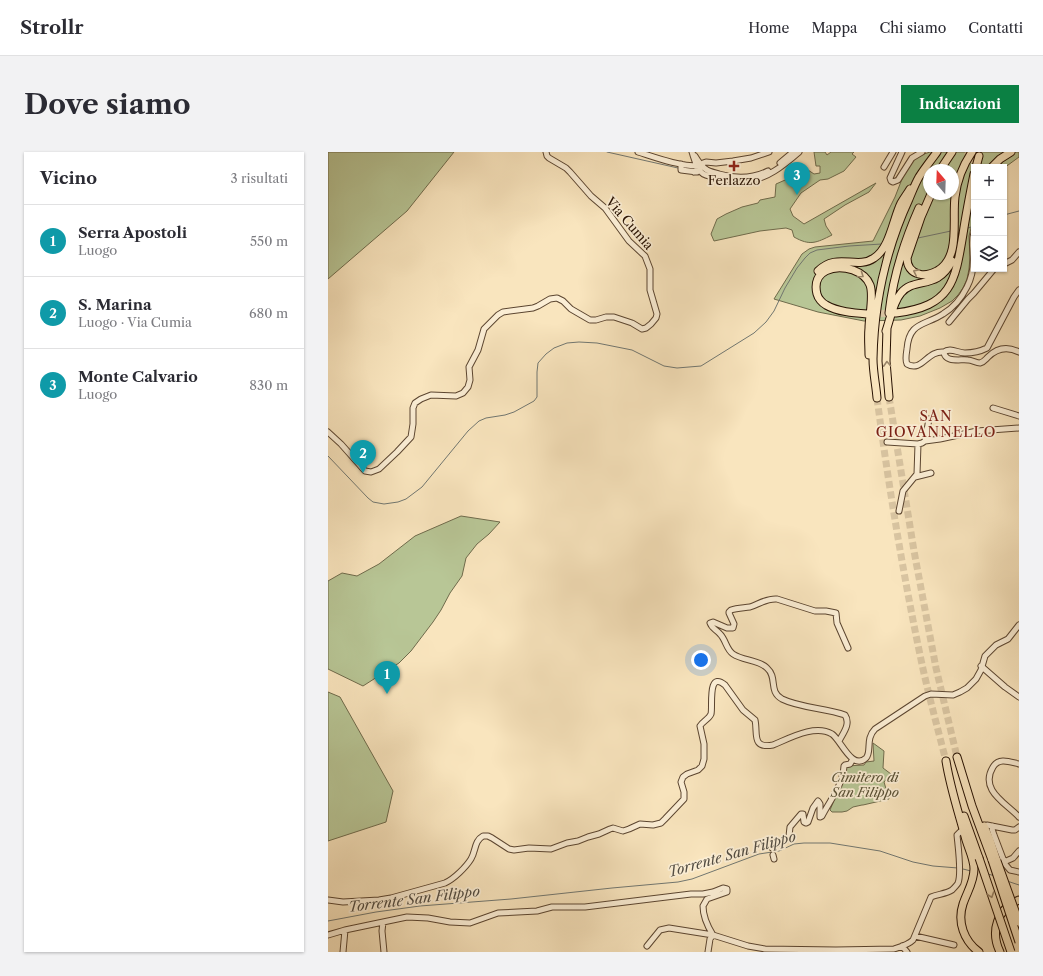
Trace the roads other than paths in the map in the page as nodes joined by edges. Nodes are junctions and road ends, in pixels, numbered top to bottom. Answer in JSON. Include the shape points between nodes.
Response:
{"nodes":[{"id":1,"x":546,"y":152,"type":"edge"},
{"id":2,"x":638,"y":152,"type":"edge"},
{"id":3,"x":692,"y":152,"type":"edge"},
{"id":4,"x":769,"y":152,"type":"edge"},
{"id":5,"x":793,"y":152,"type":"edge"},
{"id":6,"x":799,"y":152,"type":"edge"},
{"id":7,"x":893,"y":152,"type":"edge"},
{"id":8,"x":902,"y":152,"type":"edge"},
{"id":9,"x":922,"y":152,"type":"edge"},
{"id":10,"x":937,"y":152,"type":"edge"},
{"id":11,"x":952,"y":152,"type":"edge"},
{"id":12,"x":1011,"y":152,"type":"edge"},
{"id":13,"x":976,"y":153,"type":"edge"},
{"id":14,"x":944,"y":164,"type":"edge"},
{"id":15,"x":976,"y":164,"type":"edge"},
{"id":16,"x":995,"y":164,"type":"edge"},
{"id":17,"x":884,"y":167,"type":"dead end"},
{"id":18,"x":699,"y":169,"type":"junction"},
{"id":19,"x":920,"y":177,"type":"junction"},
{"id":20,"x":959,"y":178,"type":"edge"},
{"id":21,"x":971,"y":191,"type":"edge"},
{"id":22,"x":924,"y":200,"type":"edge"},
{"id":23,"x":928,"y":200,"type":"edge"},
{"id":24,"x":954,"y":200,"type":"edge"},
{"id":25,"x":973,"y":200,"type":"edge"},
{"id":26,"x":973,"y":236,"type":"edge"},
{"id":27,"x":1019,"y":252,"type":"edge"},
{"id":28,"x":1007,"y":262,"type":"edge"},
{"id":29,"x":992,"y":272,"type":"edge"},
{"id":30,"x":1019,"y":290,"type":"edge"},
{"id":31,"x":949,"y":322,"type":"dead end"},
{"id":32,"x":886,"y":331,"type":"junction"},
{"id":33,"x":944,"y":352,"type":"junction"},
{"id":34,"x":1019,"y":352,"type":"edge"},
{"id":35,"x":889,"y":397,"type":"tunnel mouth"},
{"id":36,"x":993,"y":408,"type":"dead end"},
{"id":37,"x":1019,"y":416,"type":"edge"},
{"id":38,"x":929,"y":419,"type":"dead end"},
{"id":39,"x":1019,"y":428,"type":"edge"},
{"id":40,"x":328,"y":432,"type":"edge"},
{"id":41,"x":925,"y":441,"type":"junction"},
{"id":42,"x":887,"y":442,"type":"dead end"},
{"id":43,"x":918,"y":444,"type":"junction"},
{"id":44,"x":931,"y":473,"type":"dead end"},
{"id":45,"x":915,"y":477,"type":"junction"},
{"id":46,"x":899,"y":511,"type":"dead end"},
{"id":47,"x":1019,"y":625,"type":"edge"},
{"id":48,"x":848,"y":648,"type":"dead end"},
{"id":49,"x":981,"y":666,"type":"junction"},
{"id":50,"x":1019,"y":697,"type":"edge"},
{"id":51,"x":839,"y":741,"type":"junction"},
{"id":52,"x":957,"y":757,"type":"tunnel mouth"},
{"id":53,"x":853,"y":760,"type":"junction"},
{"id":54,"x":946,"y":760,"type":"tunnel mouth"},
{"id":55,"x":1019,"y":764,"type":"edge"},
{"id":56,"x":1019,"y":817,"type":"edge"},
{"id":57,"x":1019,"y":827,"type":"edge"},
{"id":58,"x":960,"y":832,"type":"dead end"},
{"id":59,"x":772,"y":848,"type":"dead end"},
{"id":60,"x":1019,"y":851,"type":"edge"},
{"id":61,"x":976,"y":860,"type":"junction"},
{"id":62,"x":998,"y":861,"type":"junction"},
{"id":63,"x":1019,"y":872,"type":"edge"},
{"id":64,"x":328,"y":900,"type":"edge"},
{"id":65,"x":1019,"y":900,"type":"edge"},
{"id":66,"x":383,"y":922,"type":"junction"},
{"id":67,"x":1019,"y":922,"type":"edge"},
{"id":68,"x":345,"y":930,"type":"junction"},
{"id":69,"x":713,"y":935,"type":"junction"},
{"id":70,"x":328,"y":936,"type":"edge"},
{"id":71,"x":915,"y":936,"type":"junction"},
{"id":72,"x":1019,"y":942,"type":"edge"},
{"id":73,"x":954,"y":944,"type":"dead end"},
{"id":74,"x":647,"y":946,"type":"dead end"},
{"id":75,"x":902,"y":946,"type":"junction"},
{"id":76,"x":893,"y":950,"type":"edge"},
{"id":77,"x":999,"y":950,"type":"edge"},
{"id":78,"x":343,"y":952,"type":"edge"},
{"id":79,"x":384,"y":952,"type":"edge"},
{"id":80,"x":708,"y":952,"type":"edge"},
{"id":81,"x":907,"y":952,"type":"edge"},
{"id":82,"x":980,"y":952,"type":"edge"},
{"id":83,"x":1010,"y":952,"type":"edge"}],
"edges":[{"from":1,"to":40,"type":"street","name":"Via Cumia","via":[[549,158],[568,170],[602,205],[629,241],[645,256],[650,269],[650,290],[657,312],[655,320],[648,327],[642,328],[614,317],[587,319],[557,298],[533,308],[503,312],[484,329],[478,350],[469,367],[468,387],[460,395],[431,396],[415,403],[412,408],[411,437],[379,468],[371,472],[365,471]]},
{"from":2,"to":18,"type":"street"},
{"from":3,"to":18,"type":"street"},
{"from":4,"to":18,"type":"street","via":[[722,163],[704,162]]},
{"from":5,"to":18,"type":"street","via":[[758,176],[738,177]]},
{"from":6,"to":18,"type":"street","via":[[762,178],[743,182],[707,175]]},
{"from":7,"to":17,"type":"street"},
{"from":8,"to":9,"type":"street","via":[[890,178],[893,182],[898,180],[912,158]]},
{"from":10,"to":19,"type":"highway"},
{"from":11,"to":14,"type":"highway"},
{"from":12,"to":16,"type":"highway"},
{"from":13,"to":15,"type":"highway"},
{"from":13,"to":20,"type":"highway","one_way":true,"via":[[963,167]]},
{"from":13,"to":32,"type":"highway","via":[[963,173],[960,184],[956,245],[950,266],[938,278],[901,292]]},
{"from":19,"to":19,"type":"highway","one_way":true,"via":[[901,202],[886,244],[877,256],[864,262],[830,263],[814,276],[812,285],[819,303],[831,311],[867,315],[825,305],[816,290],[818,278],[830,268],[847,268],[867,278],[872,294],[869,361],[877,398],[873,361],[878,299],[896,231]]},
{"from":21,"to":25,"type":"highway","via":[[952,283],[943,295],[931,304],[896,315],[933,306],[951,288],[960,268]]},
{"from":22,"to":32,"type":"highway","via":[[902,253],[890,300]]},
{"from":24,"to":23,"type":"highway","one_way":true,"via":[[953,245],[950,257],[938,270],[922,275],[911,269],[907,258]]},
{"from":26,"to":33,"type":"street","via":[[972,273],[966,289],[949,310],[912,331],[907,341],[906,363],[917,366],[933,354]]},
{"from":27,"to":28,"type":"street"},
{"from":29,"to":31,"type":"street"},
{"from":30,"to":33,"type":"street","via":[[987,348],[967,353],[949,349]]},
{"from":35,"to":32,"type":"highway","one_way":true},
{"from":33,"to":34,"type":"street","via":[[948,359],[980,363],[1000,349],[1010,348]]},
{"from":36,"to":37,"type":"street"},
{"from":38,"to":41,"type":"street"},
{"from":39,"to":41,"type":"street","via":[[985,430]]},
{"from":41,"to":43,"type":"street"},
{"from":42,"to":43,"type":"street"},
{"from":43,"to":45,"type":"street","via":[[918,471]]},
{"from":44,"to":45,"type":"street"},
{"from":45,"to":46,"type":"street","via":[[903,492]]},
{"from":47,"to":49,"type":"street","via":[[1008,639],[986,654]]},
{"from":48,"to":51,"type":"street","via":[[836,623],[835,612],[815,611],[779,599],[730,610],[733,628],[710,623],[734,654],[756,661],[768,669],[773,680],[773,688],[779,697],[845,715],[847,724]]},
{"from":49,"to":50,"type":"street"},
{"from":49,"to":53,"type":"street","via":[[976,679],[963,690],[953,695],[924,696],[873,731],[867,757]]},
{"from":51,"to":53,"type":"street"},
{"from":51,"to":64,"type":"street","via":[[830,733],[817,730],[766,746],[762,745],[756,738],[755,720],[743,710],[725,685],[717,682],[712,687],[711,714],[700,726],[704,742],[702,766],[683,777],[681,782],[684,799],[661,823],[650,826],[640,824],[623,831],[610,829],[551,850],[509,850],[492,838],[483,836],[477,840],[471,859],[450,881],[441,885],[379,900]]},
{"from":52,"to":62,"type":"highway"},
{"from":53,"to":59,"type":"street","via":[[844,766],[838,787],[822,816],[818,801],[808,822],[804,822],[801,814],[790,827],[786,840]]},
{"from":54,"to":61,"type":"highway"},
{"from":55,"to":56,"type":"street","via":[[998,762],[992,769],[990,781],[991,788],[998,797]]},
{"from":57,"to":62,"type":"street","via":[[1012,830],[990,825]]},
{"from":58,"to":71,"type":"street","via":[[957,835],[957,885],[951,890],[931,897]]},
{"from":60,"to":62,"type":"street","via":[[1013,858]]},
{"from":61,"to":82,"type":"highway","via":[[972,884],[962,906],[961,922],[967,938]]},
{"from":61,"to":83,"type":"highway","one_way":true,"bridge":true},
{"from":62,"to":63,"type":"street","via":[[1010,870]]},
{"from":62,"to":67,"type":"highway","bridge":true},
{"from":62,"to":72,"type":"highway","bridge":true},
{"from":65,"to":77,"type":"highway","via":[[1008,907],[998,920],[995,933]]},
{"from":66,"to":68,"type":"street"},
{"from":66,"to":69,"type":"street","via":[[412,917],[470,923],[498,913],[703,894],[725,888],[727,892],[707,899],[703,906]]},
{"from":66,"to":79,"type":"street"},
{"from":68,"to":70,"type":"street"},
{"from":68,"to":78,"type":"street"},
{"from":69,"to":74,"type":"street","via":[[665,928],[660,930]]},
{"from":69,"to":76,"type":"street","via":[[765,949]]},
{"from":69,"to":80,"type":"street"},
{"from":71,"to":73,"type":"street"},
{"from":71,"to":75,"type":"street","via":[[912,941]]},
{"from":75,"to":76,"type":"street"},
{"from":75,"to":81,"type":"street"}]}
